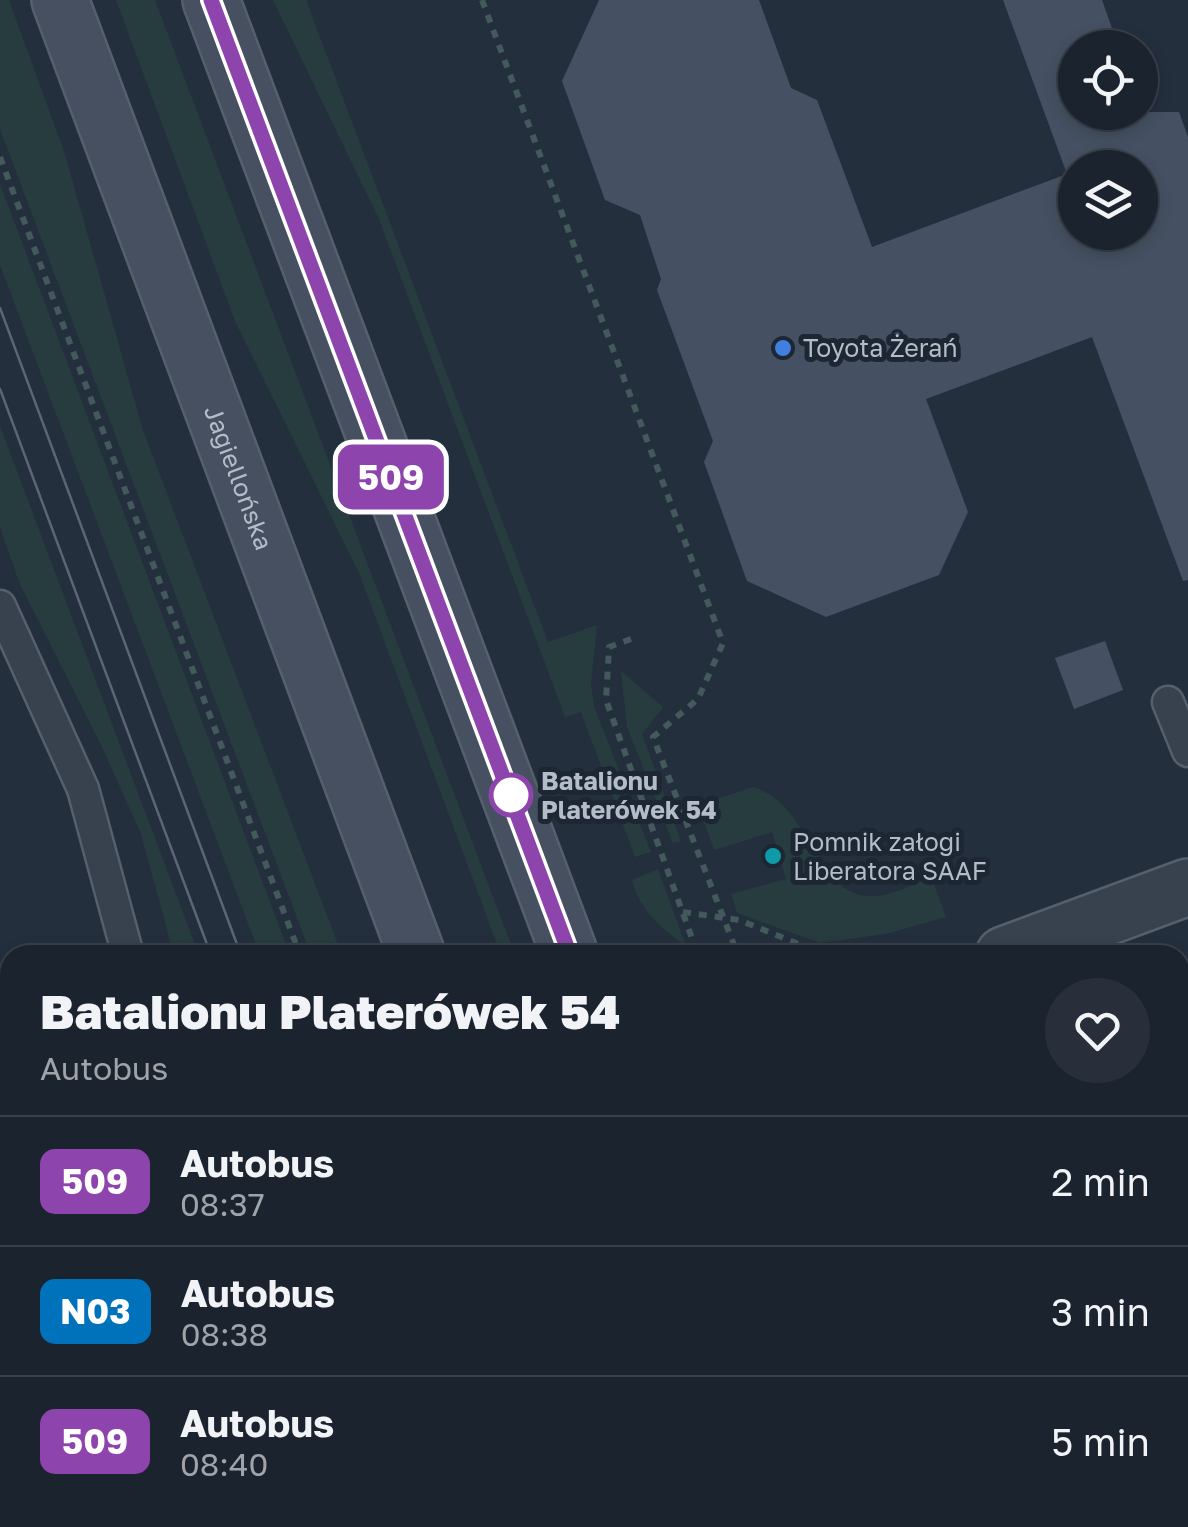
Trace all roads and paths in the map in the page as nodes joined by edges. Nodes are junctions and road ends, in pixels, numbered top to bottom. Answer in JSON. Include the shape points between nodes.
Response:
{"nodes":[{"id":1,"x":60,"y":0,"type":"edge"},
{"id":2,"x":211,"y":0,"type":"edge"},
{"id":3,"x":482,"y":0,"type":"edge"},
{"id":4,"x":0,"y":156,"type":"edge"},
{"id":5,"x":0,"y":606,"type":"edge"},
{"id":6,"x":631,"y":639,"type":"dead end"},
{"id":7,"x":1168,"y":702,"type":"dead end"},
{"id":8,"x":1188,"y":751,"type":"edge"},
{"id":9,"x":1188,"y":887,"type":"edge"},
{"id":10,"x":682,"y":912,"type":"junction"},
{"id":11,"x":724,"y":917,"type":"junction"},
{"id":12,"x":125,"y":945,"type":"edge"},
{"id":13,"x":296,"y":945,"type":"edge"},
{"id":14,"x":413,"y":945,"type":"edge"},
{"id":15,"x":566,"y":945,"type":"edge"},
{"id":16,"x":694,"y":945,"type":"edge"},
{"id":17,"x":734,"y":945,"type":"edge"},
{"id":18,"x":805,"y":945,"type":"edge"},
{"id":19,"x":1031,"y":945,"type":"edge"}],
"edges":[{"from":1,"to":14,"type":"main road","name":"Jagiellońska"},
{"from":2,"to":15,"type":"main road"},
{"from":3,"to":11,"type":"path","via":[[723,642],[698,699],[653,737]]},
{"from":4,"to":13,"type":"path"},
{"from":5,"to":12,"type":"lane","via":[[83,789]]},
{"from":6,"to":10,"type":"path","via":[[609,648],[606,700]]},
{"from":7,"to":8,"type":"lane"},
{"from":9,"to":19,"type":"street"},
{"from":10,"to":11,"type":"path"},
{"from":10,"to":16,"type":"path"},
{"from":11,"to":17,"type":"path"},
{"from":11,"to":18,"type":"path"}]}
